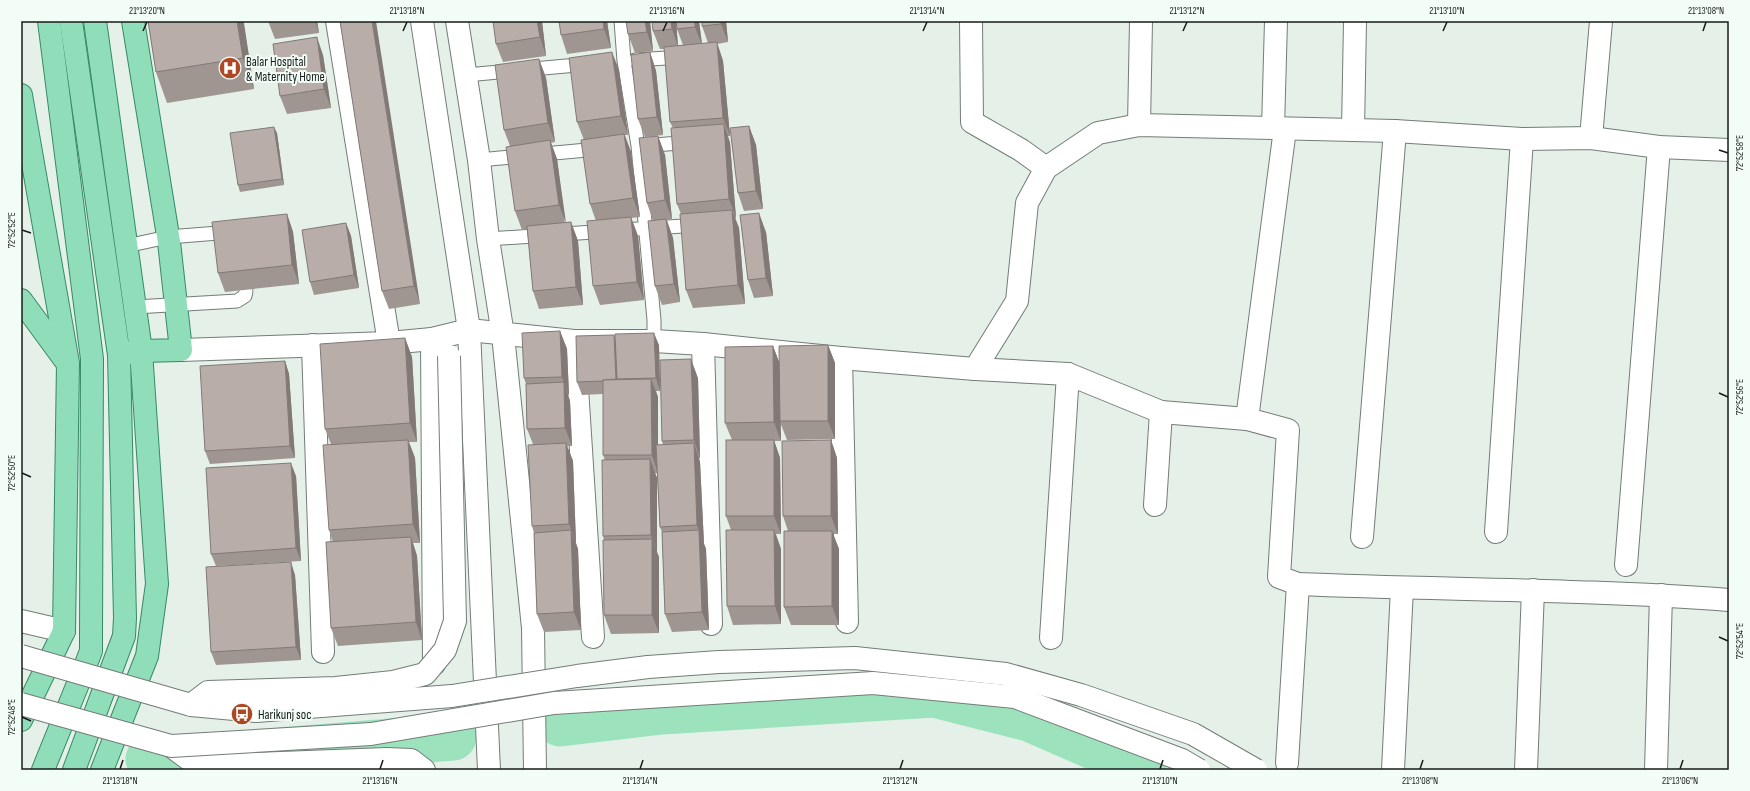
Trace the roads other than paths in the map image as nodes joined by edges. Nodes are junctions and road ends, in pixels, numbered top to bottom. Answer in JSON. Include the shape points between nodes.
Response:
{"nodes":[{"id":1,"x":49,"y":21,"type":"edge"},
{"id":2,"x":71,"y":21,"type":"edge"},
{"id":3,"x":95,"y":21,"type":"edge"},
{"id":4,"x":133,"y":21,"type":"edge"},
{"id":5,"x":337,"y":21,"type":"edge"},
{"id":6,"x":422,"y":21,"type":"edge"},
{"id":7,"x":457,"y":21,"type":"edge"},
{"id":8,"x":621,"y":21,"type":"edge"},
{"id":9,"x":971,"y":21,"type":"edge"},
{"id":10,"x":1141,"y":21,"type":"edge"},
{"id":11,"x":1276,"y":21,"type":"edge"},
{"id":12,"x":1355,"y":21,"type":"edge"},
{"id":13,"x":1601,"y":21,"type":"edge"},
{"id":14,"x":692,"y":57,"type":"edge"},
{"id":15,"x":624,"y":61,"type":"junction"},
{"id":16,"x":466,"y":75,"type":"junction"},
{"id":17,"x":21,"y":95,"type":"edge"},
{"id":18,"x":1139,"y":126,"type":"junction"},
{"id":19,"x":1279,"y":128,"type":"junction"},
{"id":20,"x":1353,"y":130,"type":"junction"},
{"id":21,"x":1395,"y":131,"type":"junction"},
{"id":22,"x":1591,"y":138,"type":"junction"},
{"id":23,"x":1522,"y":139,"type":"junction"},
{"id":24,"x":704,"y":142,"type":"edge"},
{"id":25,"x":638,"y":146,"type":"junction"},
{"id":26,"x":623,"y":147,"type":"edge"},
{"id":27,"x":1659,"y":147,"type":"junction"},
{"id":28,"x":608,"y":149,"type":"edge"},
{"id":29,"x":1729,"y":150,"type":"edge"},
{"id":30,"x":479,"y":160,"type":"junction"},
{"id":31,"x":1046,"y":168,"type":"junction"},
{"id":32,"x":707,"y":224,"type":"edge"},
{"id":33,"x":646,"y":229,"type":"junction"},
{"id":34,"x":168,"y":237,"type":"junction"},
{"id":35,"x":239,"y":238,"type":"edge"},
{"id":36,"x":488,"y":239,"type":"junction"},
{"id":37,"x":126,"y":246,"type":"junction"},
{"id":38,"x":246,"y":291,"type":"dead end"},
{"id":39,"x":21,"y":300,"type":"edge"},
{"id":40,"x":176,"y":306,"type":"junction"},
{"id":41,"x":135,"y":307,"type":"junction"},
{"id":42,"x":451,"y":335,"type":"junction"},
{"id":43,"x":503,"y":335,"type":"junction"},
{"id":44,"x":574,"y":341,"type":"junction"},
{"id":45,"x":654,"y":341,"type":"junction"},
{"id":46,"x":389,"y":343,"type":"junction"},
{"id":47,"x":703,"y":344,"type":"junction"},
{"id":48,"x":313,"y":345,"type":"junction"},
{"id":49,"x":181,"y":350,"type":"junction"},
{"id":50,"x":141,"y":351,"type":"junction"},
{"id":51,"x":119,"y":355,"type":"junction"},
{"id":52,"x":92,"y":358,"type":"junction"},
{"id":53,"x":841,"y":358,"type":"junction"},
{"id":54,"x":68,"y":363,"type":"junction"},
{"id":55,"x":975,"y":369,"type":"junction"},
{"id":56,"x":1068,"y":374,"type":"junction"},
{"id":57,"x":1161,"y":412,"type":"junction"},
{"id":58,"x":1247,"y":419,"type":"junction"},
{"id":59,"x":1155,"y":506,"type":"dead end"},
{"id":60,"x":1496,"y":532,"type":"dead end"},
{"id":61,"x":1362,"y":537,"type":"dead end"},
{"id":62,"x":1626,"y":564,"type":"dead end"},
{"id":63,"x":1298,"y":584,"type":"junction"},
{"id":64,"x":1402,"y":588,"type":"junction"},
{"id":65,"x":1533,"y":590,"type":"junction"},
{"id":66,"x":1661,"y":595,"type":"junction"},
{"id":67,"x":1729,"y":600,"type":"edge"},
{"id":68,"x":21,"y":621,"type":"edge"},
{"id":69,"x":848,"y":622,"type":"dead end"},
{"id":70,"x":711,"y":624,"type":"dead end"},
{"id":71,"x":64,"y":631,"type":"junction"},
{"id":72,"x":593,"y":637,"type":"dead end"},
{"id":73,"x":1051,"y":638,"type":"dead end"},
{"id":74,"x":323,"y":652,"type":"dead end"},
{"id":75,"x":21,"y":656,"type":"edge"},
{"id":76,"x":434,"y":664,"type":"dead end"},
{"id":77,"x":21,"y":704,"type":"edge"},
{"id":78,"x":191,"y":705,"type":"junction"},
{"id":79,"x":21,"y":720,"type":"edge"},
{"id":80,"x":171,"y":746,"type":"junction"},
{"id":81,"x":1287,"y":763,"type":"dead end"},
{"id":82,"x":43,"y":770,"type":"edge"},
{"id":83,"x":74,"y":770,"type":"edge"},
{"id":84,"x":102,"y":770,"type":"edge"},
{"id":85,"x":424,"y":770,"type":"edge"},
{"id":86,"x":489,"y":770,"type":"edge"},
{"id":87,"x":535,"y":770,"type":"edge"},
{"id":88,"x":1199,"y":770,"type":"edge"},
{"id":89,"x":1256,"y":770,"type":"edge"},
{"id":90,"x":1393,"y":770,"type":"edge"},
{"id":91,"x":1526,"y":770,"type":"edge"},
{"id":92,"x":1656,"y":770,"type":"edge"}],
"edges":[{"from":1,"to":52,"type":"main road"},
{"from":2,"to":51,"type":"main road"},
{"from":3,"to":37,"type":"main road"},
{"from":4,"to":34,"type":"main road"},
{"from":5,"to":46,"type":"street"},
{"from":6,"to":42,"type":"street"},
{"from":7,"to":16,"type":"street"},
{"from":8,"to":15,"type":"lane"},
{"from":9,"to":31,"type":"street","via":[[972,122],[1021,150]]},
{"from":10,"to":18,"type":"street"},
{"from":11,"to":19,"type":"street"},
{"from":12,"to":20,"type":"street"},
{"from":13,"to":22,"type":"street"},
{"from":14,"to":15,"type":"lane"},
{"from":15,"to":16,"type":"lane"},
{"from":15,"to":25,"type":"lane"},
{"from":16,"to":30,"type":"street"},
{"from":17,"to":54,"type":"main road"},
{"from":18,"to":19,"type":"street"},
{"from":18,"to":31,"type":"street","via":[[1098,132]]},
{"from":19,"to":20,"type":"street"},
{"from":19,"to":58,"type":"street"},
{"from":20,"to":21,"type":"street"},
{"from":21,"to":23,"type":"street"},
{"from":21,"to":61,"type":"street"},
{"from":22,"to":23,"type":"street"},
{"from":22,"to":27,"type":"street"},
{"from":23,"to":60,"type":"street"},
{"from":24,"to":25,"type":"lane"},
{"from":25,"to":26,"type":"lane"},
{"from":25,"to":33,"type":"lane"},
{"from":27,"to":29,"type":"street"},
{"from":27,"to":62,"type":"street"},
{"from":28,"to":30,"type":"lane"},
{"from":30,"to":36,"type":"street"},
{"from":31,"to":55,"type":"street","via":[[1027,203],[1017,301]]},
{"from":32,"to":33,"type":"lane"},
{"from":33,"to":36,"type":"lane"},
{"from":33,"to":45,"type":"lane"},
{"from":34,"to":35,"type":"lane","via":[[228,231],[235,233]]},
{"from":34,"to":37,"type":"lane"},
{"from":34,"to":40,"type":"main road"},
{"from":36,"to":43,"type":"street"},
{"from":37,"to":41,"type":"main road"},
{"from":38,"to":40,"type":"lane","via":[[245,296],[237,301]]},
{"from":39,"to":54,"type":"main road"},
{"from":40,"to":41,"type":"lane"},
{"from":40,"to":49,"type":"main road"},
{"from":41,"to":50,"type":"main road"},
{"from":42,"to":43,"type":"street"},
{"from":42,"to":46,"type":"street"},
{"from":42,"to":76,"type":"street"},
{"from":42,"to":78,"type":"street","bridge":true,"via":[[449,356],[455,621],[445,650],[425,674],[393,682],[336,688],[208,692]]},
{"from":42,"to":86,"type":"street"},
{"from":43,"to":44,"type":"street"},
{"from":43,"to":87,"type":"street","via":[[533,628]]},
{"from":44,"to":45,"type":"street"},
{"from":44,"to":72,"type":"street"},
{"from":45,"to":47,"type":"street"},
{"from":46,"to":48,"type":"street"},
{"from":47,"to":53,"type":"street"},
{"from":47,"to":70,"type":"street"},
{"from":48,"to":49,"type":"street"},
{"from":48,"to":74,"type":"street"},
{"from":49,"to":50,"type":"main road"},
{"from":50,"to":51,"type":"main road"},
{"from":50,"to":84,"type":"main road","via":[[157,584],[147,656]]},
{"from":51,"to":52,"type":"main road"},
{"from":51,"to":83,"type":"main road","via":[[124,636]]},
{"from":52,"to":54,"type":"main road"},
{"from":52,"to":82,"type":"main road","via":[[90,651]]},
{"from":53,"to":55,"type":"street"},
{"from":53,"to":69,"type":"street"},
{"from":54,"to":71,"type":"main road"},
{"from":55,"to":56,"type":"street"},
{"from":56,"to":57,"type":"street"},
{"from":56,"to":73,"type":"street"},
{"from":57,"to":58,"type":"street"},
{"from":57,"to":59,"type":"street"},
{"from":58,"to":63,"type":"street","via":[[1288,430],[1279,576]]},
{"from":63,"to":64,"type":"street"},
{"from":63,"to":81,"type":"street"},
{"from":64,"to":65,"type":"street"},
{"from":64,"to":90,"type":"street"},
{"from":65,"to":66,"type":"street"},
{"from":65,"to":91,"type":"street"},
{"from":66,"to":67,"type":"street"},
{"from":66,"to":92,"type":"street"},
{"from":68,"to":71,"type":"street"},
{"from":71,"to":79,"type":"main road"},
{"from":75,"to":78,"type":"street","bridge":true},
{"from":77,"to":80,"type":"street","bridge":true},
{"from":78,"to":89,"type":"street","bridge":true,"via":[[256,712],[452,696],[648,667],[855,658],[1006,674],[1081,695],[1193,734]]},
{"from":80,"to":85,"type":"street","via":[[198,766],[387,759],[411,760]]},
{"from":80,"to":88,"type":"street","bridge":true,"via":[[372,734],[554,703],[873,683],[1015,697],[1182,760]]}]}
